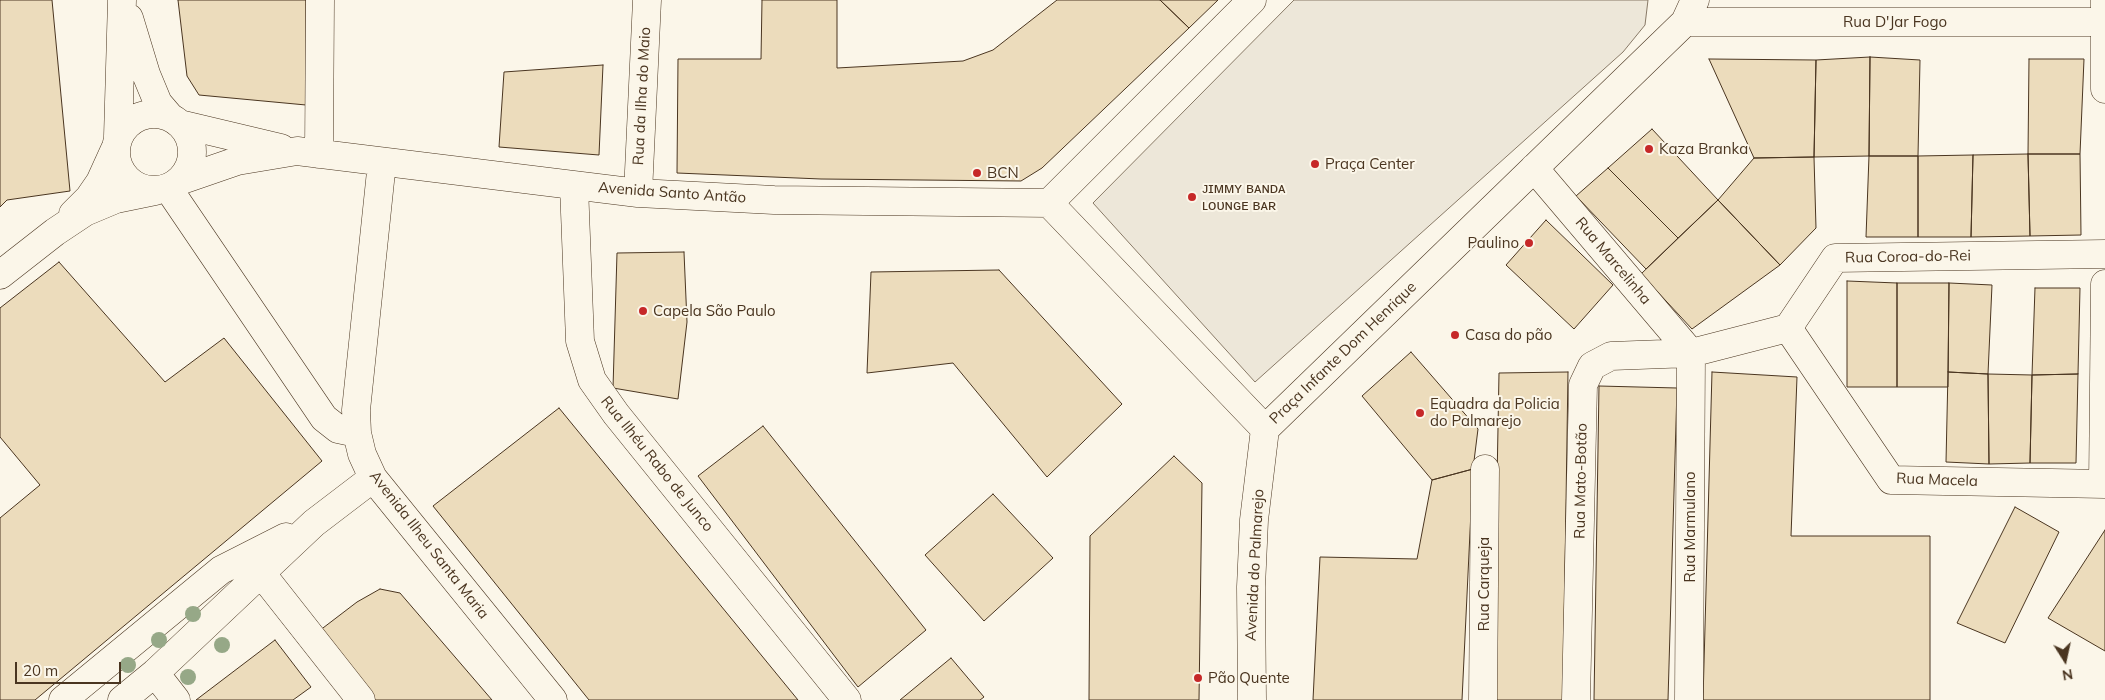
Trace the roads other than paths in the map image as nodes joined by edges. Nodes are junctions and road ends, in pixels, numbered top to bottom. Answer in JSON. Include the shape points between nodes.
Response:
{"nodes":[{"id":1,"x":122,"y":0,"type":"edge"},
{"id":2,"x":320,"y":0,"type":"edge"},
{"id":3,"x":647,"y":0,"type":"edge"},
{"id":4,"x":1252,"y":0,"type":"edge"},
{"id":5,"x":2105,"y":0,"type":"edge"},
{"id":6,"x":1690,"y":11,"type":"edge"},
{"id":7,"x":2105,"y":22,"type":"edge"},
{"id":8,"x":2105,"y":89,"type":"edge"},
{"id":9,"x":175,"y":121,"type":"junction"},
{"id":10,"x":117,"y":143,"type":"junction"},
{"id":11,"x":308,"y":153,"type":"junction"},
{"id":12,"x":382,"y":162,"type":"junction"},
{"id":13,"x":1534,"y":168,"type":"junction"},
{"id":14,"x":167,"y":186,"type":"junction"},
{"id":15,"x":574,"y":186,"type":"junction"},
{"id":16,"x":638,"y":193,"type":"junction"},
{"id":17,"x":1049,"y":203,"type":"junction"},
{"id":18,"x":55,"y":232,"type":"junction"},
{"id":19,"x":2105,"y":254,"type":"edge"},
{"id":20,"x":0,"y":275,"type":"edge"},
{"id":21,"x":2105,"y":284,"type":"edge"},
{"id":22,"x":1788,"y":328,"type":"junction"},
{"id":23,"x":1691,"y":353,"type":"junction"},
{"id":24,"x":1265,"y":429,"type":"junction"},
{"id":25,"x":357,"y":433,"type":"junction"},
{"id":26,"x":1485,"y":469,"type":"dead end"},
{"id":27,"x":373,"y":478,"type":"junction"},
{"id":28,"x":2104,"y":484,"type":"edge"},
{"id":29,"x":314,"y":523,"type":"junction"},
{"id":30,"x":261,"y":573,"type":"junction"},
{"id":31,"x":155,"y":673,"type":"junction"},
{"id":32,"x":544,"y":697,"type":"edge"},
{"id":33,"x":63,"y":700,"type":"edge"},
{"id":34,"x":122,"y":700,"type":"edge"},
{"id":35,"x":176,"y":700,"type":"edge"},
{"id":36,"x":361,"y":700,"type":"edge"},
{"id":37,"x":847,"y":700,"type":"edge"},
{"id":38,"x":1252,"y":700,"type":"edge"},
{"id":39,"x":1483,"y":700,"type":"edge"},
{"id":40,"x":1576,"y":700,"type":"edge"},
{"id":41,"x":1689,"y":700,"type":"edge"}],
"edges":[{"from":1,"to":9,"type":"street","via":[[158,103]]},
{"from":1,"to":10,"type":"street"},
{"from":2,"to":11,"type":"street"},
{"from":3,"to":16,"type":"street","name":"Rua da Ilha do Maio"},
{"from":4,"to":17,"type":"street"},
{"from":5,"to":7,"type":"street"},
{"from":6,"to":7,"type":"street","name":"Rua D'Jar Fogo"},
{"from":6,"to":13,"type":"street","name":"Praça Infante Dom Henrique"},
{"from":7,"to":8,"type":"street"},
{"from":9,"to":10,"type":"street","via":[[158,114],[140,117],[125,127]]},
{"from":9,"to":11,"type":"street","name":"Avenida Santo Antão"},
{"from":9,"to":14,"type":"street","via":[[188,134],[191,158],[187,171]]},
{"from":10,"to":14,"type":"street","via":[[120,172],[130,183],[141,189]]},
{"from":10,"to":18,"type":"street","via":[[108,167],[89,198]]},
{"from":11,"to":12,"type":"street","name":"Avenida Santo Antão"},
{"from":11,"to":14,"type":"street","name":"Avenida Santo Antão","via":[[237,161]]},
{"from":12,"to":15,"type":"street","name":"Avenida Santo Antão"},
{"from":12,"to":25,"type":"street","name":"Avenida Ilheu Santa Maria","via":[[356,410]]},
{"from":13,"to":23,"type":"street","name":"Rua Marcelinha"},
{"from":13,"to":24,"type":"street","name":"Praça Infante Dom Henrique"},
{"from":14,"to":18,"type":"street","name":"Avenida Santo Antão","via":[[103,204]]},
{"from":14,"to":25,"type":"street","via":[[324,418],[338,429]]},
{"from":15,"to":16,"type":"street","name":"Avenida Santo Antão"},
{"from":15,"to":37,"type":"street","name":"Rua Ilhéu Rabo de Junco","via":[[580,341],[592,380]]},
{"from":16,"to":17,"type":"street","name":"Avenida Santo Antão","via":[[774,200]]},
{"from":17,"to":24,"type":"street","name":"Praça Infante Dom Henrique"},
{"from":18,"to":20,"type":"street"},
{"from":19,"to":22,"type":"street","name":"Rua Coroa-do-Rei","via":[[1835,258]]},
{"from":21,"to":28,"type":"street"},
{"from":22,"to":23,"type":"street"},
{"from":22,"to":28,"type":"street","name":"Rua Macela","via":[[1891,480]]},
{"from":23,"to":40,"type":"street","name":"Rua Mato-Botão","via":[[1611,356],[1592,366],[1583,385]]},
{"from":23,"to":41,"type":"street","name":"Rua Marmulano"},
{"from":24,"to":38,"type":"street","name":"Avenida do Palmarejo","via":[[1254,520]]},
{"from":25,"to":27,"type":"street","name":"Avenida Ilheu Santa Maria"},
{"from":26,"to":39,"type":"street","name":"Rua Carqueja"},
{"from":27,"to":29,"type":"street"},
{"from":27,"to":32,"type":"street","name":"Avenida Ilheu Santa Maria"},
{"from":29,"to":30,"type":"street"},
{"from":29,"to":33,"type":"street","via":[[221,570]]},
{"from":30,"to":31,"type":"street"},
{"from":30,"to":36,"type":"street"},
{"from":31,"to":34,"type":"street"},
{"from":31,"to":35,"type":"street"}]}
